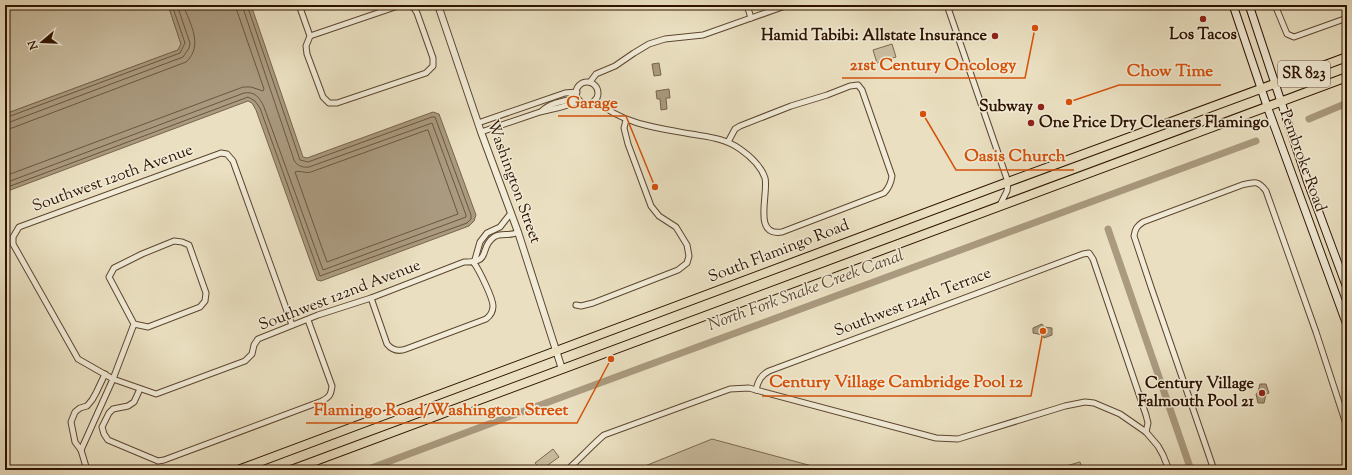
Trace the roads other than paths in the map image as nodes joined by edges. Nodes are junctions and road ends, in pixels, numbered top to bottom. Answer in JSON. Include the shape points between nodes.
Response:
{"nodes":[{"id":1,"x":299,"y":5,"type":"edge"},
{"id":2,"x":401,"y":5,"type":"edge"},
{"id":3,"x":407,"y":5,"type":"edge"},
{"id":4,"x":438,"y":5,"type":"edge"},
{"id":5,"x":747,"y":5,"type":"edge"},
{"id":6,"x":788,"y":5,"type":"edge"},
{"id":7,"x":947,"y":5,"type":"edge"},
{"id":8,"x":1233,"y":5,"type":"edge"},
{"id":9,"x":1249,"y":5,"type":"edge"},
{"id":10,"x":1275,"y":5,"type":"edge"},
{"id":11,"x":751,"y":18,"type":"junction"},
{"id":12,"x":1347,"y":18,"type":"edge"},
{"id":13,"x":310,"y":36,"type":"junction"},
{"id":14,"x":1347,"y":57,"type":"edge"},
{"id":15,"x":1347,"y":77,"type":"edge"},
{"id":16,"x":590,"y":82,"type":"junction"},
{"id":17,"x":1275,"y":84,"type":"junction"},
{"id":18,"x":1262,"y":89,"type":"junction"},
{"id":19,"x":577,"y":92,"type":"junction"},
{"id":20,"x":595,"y":100,"type":"junction"},
{"id":21,"x":578,"y":101,"type":"junction"},
{"id":22,"x":1281,"y":101,"type":"junction"},
{"id":23,"x":1267,"y":106,"type":"junction"},
{"id":24,"x":506,"y":114,"type":"junction"},
{"id":25,"x":626,"y":120,"type":"junction"},
{"id":26,"x":508,"y":122,"type":"junction"},
{"id":27,"x":478,"y":123,"type":"junction"},
{"id":28,"x":481,"y":132,"type":"junction"},
{"id":29,"x":728,"y":142,"type":"junction"},
{"id":30,"x":1008,"y":182,"type":"junction"},
{"id":31,"x":998,"y":208,"type":"junction"},
{"id":32,"x":511,"y":212,"type":"junction"},
{"id":33,"x":518,"y":232,"type":"junction"},
{"id":34,"x":13,"y":237,"type":"joint"},
{"id":35,"x":474,"y":263,"type":"junction"},
{"id":36,"x":1347,"y":288,"type":"edge"},
{"id":37,"x":371,"y":298,"type":"junction"},
{"id":38,"x":576,"y":305,"type":"dead end"},
{"id":39,"x":308,"y":320,"type":"junction"},
{"id":40,"x":134,"y":324,"type":"junction"},
{"id":41,"x":292,"y":325,"type":"junction"},
{"id":42,"x":1347,"y":325,"type":"edge"},
{"id":43,"x":556,"y":351,"type":"junction"},
{"id":44,"x":562,"y":369,"type":"junction"},
{"id":45,"x":104,"y":374,"type":"junction"},
{"id":46,"x":113,"y":379,"type":"junction"},
{"id":47,"x":140,"y":389,"type":"junction"},
{"id":48,"x":756,"y":390,"type":"junction"},
{"id":49,"x":1347,"y":427,"type":"edge"},
{"id":50,"x":1146,"y":432,"type":"junction"},
{"id":51,"x":81,"y":450,"type":"junction"},
{"id":52,"x":87,"y":470,"type":"edge"},
{"id":53,"x":238,"y":470,"type":"edge"},
{"id":54,"x":291,"y":470,"type":"edge"},
{"id":55,"x":504,"y":470,"type":"edge"},
{"id":56,"x":514,"y":470,"type":"edge"},
{"id":57,"x":567,"y":470,"type":"edge"},
{"id":58,"x":1168,"y":470,"type":"edge"},
{"id":59,"x":1214,"y":470,"type":"edge"}],
"edges":[{"from":1,"to":13,"type":"street"},
{"from":2,"to":13,"type":"street"},
{"from":3,"to":13,"type":"street","via":[[414,8],[417,13],[433,58],[432,66],[426,73],[337,103],[329,103],[323,97],[307,54],[306,46]]},
{"from":4,"to":27,"type":"street","name":"Washington Street"},
{"from":5,"to":11,"type":"street"},
{"from":6,"to":11,"type":"street"},
{"from":7,"to":30,"type":"street"},
{"from":8,"to":18,"type":"main road","name":"Pembroke Road"},
{"from":9,"to":17,"type":"main road","name":"Pembroke Road"},
{"from":10,"to":12,"type":"street","via":[[1286,34],[1294,37]]},
{"from":11,"to":16,"type":"street","via":[[703,35],[665,39],[649,44],[615,66],[596,74]]},
{"from":14,"to":17,"type":"highway","name":"South Flamingo Road","number":"SR 823"},
{"from":15,"to":22,"type":"highway","name":"South Flamingo Road","number":"SR 823"},
{"from":16,"to":19,"type":"street","via":[[581,84]]},
{"from":16,"to":20,"type":"street","via":[[598,90]]},
{"from":17,"to":18,"type":"highway","name":"South Flamingo Road","number":"SR 823"},
{"from":17,"to":22,"type":"main road","name":"Pembroke Road"},
{"from":18,"to":23,"type":"main road","name":"Pembroke Road"},
{"from":18,"to":30,"type":"highway","name":"South Flamingo Road","number":"SR 823"},
{"from":19,"to":21,"type":"street"},
{"from":19,"to":24,"type":"street","via":[[565,93]]},
{"from":20,"to":21,"type":"street","via":[[591,103]]},
{"from":20,"to":25,"type":"street"},
{"from":21,"to":26,"type":"street"},
{"from":22,"to":23,"type":"highway","name":"South Flamingo Road","number":"SR 823"},
{"from":22,"to":36,"type":"main road","name":"Pembroke Road"},
{"from":23,"to":31,"type":"highway","name":"South Flamingo Road","number":"SR 823"},
{"from":23,"to":42,"type":"main road","name":"Pembroke Road"},
{"from":24,"to":26,"type":"street"},
{"from":24,"to":27,"type":"street"},
{"from":25,"to":29,"type":"street"},
{"from":25,"to":38,"type":"street","via":[[624,128],[628,144],[651,206],[684,237],[689,256],[687,263],[678,270],[592,303]]},
{"from":26,"to":28,"type":"street"},
{"from":27,"to":28,"type":"street","name":"Washington Street"},
{"from":28,"to":32,"type":"street","name":"Washington Street"},
{"from":29,"to":29,"type":"street","via":[[753,160],[762,172],[765,181],[764,220],[766,227],[775,233],[884,193],[892,176],[858,85],[791,106],[740,126],[735,129]]},
{"from":30,"to":31,"type":"street","via":[[1007,191]]},
{"from":30,"to":43,"type":"highway","name":"South Flamingo Road","number":"SR 823"},
{"from":31,"to":44,"type":"highway","name":"South Flamingo Road","number":"SR 823"},
{"from":32,"to":33,"type":"street","name":"Washington Street"},
{"from":32,"to":35,"type":"street","via":[[500,227],[487,233],[480,242]]},
{"from":33,"to":35,"type":"street","via":[[513,235],[496,236],[488,241],[483,256]]},
{"from":33,"to":43,"type":"street","name":"Washington Street"},
{"from":34,"to":41,"type":"street","name":"Southwest 120th Avenue","via":[[19,227],[221,153],[227,154],[234,161]]},
{"from":34,"to":45,"type":"street","name":"Southwest 122nd Avenue","via":[[13,244],[78,359]]},
{"from":35,"to":37,"type":"street","name":"Southwest 122nd Avenue","via":[[464,262]]},
{"from":35,"to":37,"type":"street","via":[[493,305],[491,315],[479,322],[400,351],[387,344]]},
{"from":37,"to":39,"type":"street","name":"Southwest 122nd Avenue"},
{"from":39,"to":41,"type":"street","name":"Southwest 122nd Avenue"},
{"from":39,"to":47,"type":"street","via":[[332,386],[332,393],[322,401],[158,461],[108,440],[102,427],[113,409],[134,402]]},
{"from":40,"to":40,"type":"street","via":[[108,277],[114,268],[174,241],[189,245],[206,293],[205,301],[200,307],[148,326]]},
{"from":40,"to":46,"type":"street"},
{"from":41,"to":47,"type":"street","name":"Southwest 122nd Avenue","via":[[258,339],[252,354],[245,361],[156,394]]},
{"from":43,"to":44,"type":"street","name":"Washington Street"},
{"from":43,"to":53,"type":"highway","name":"South Flamingo Road","number":"SR 823"},
{"from":44,"to":54,"type":"highway","name":"South Flamingo Road","number":"SR 823"},
{"from":45,"to":46,"type":"street","name":"Southwest 122nd Avenue"},
{"from":45,"to":51,"type":"street","via":[[92,400],[72,416],[72,432]]},
{"from":46,"to":47,"type":"street","name":"Southwest 122nd Avenue"},
{"from":46,"to":51,"type":"street"},
{"from":48,"to":50,"type":"street","via":[[936,438],[958,439],[1085,402],[1120,414]]},
{"from":48,"to":50,"type":"street","name":"Southwest 124th Terrace","via":[[759,379],[769,371],[1089,253],[1148,419]]},
{"from":48,"to":57,"type":"street","via":[[730,389],[604,435]]},
{"from":49,"to":59,"type":"street","via":[[1266,191],[1258,183],[1242,185],[1143,222],[1135,229],[1135,241]]},
{"from":50,"to":58,"type":"street","via":[[1158,446]]},
{"from":51,"to":52,"type":"street"},
{"from":55,"to":56,"type":"street"}]}
